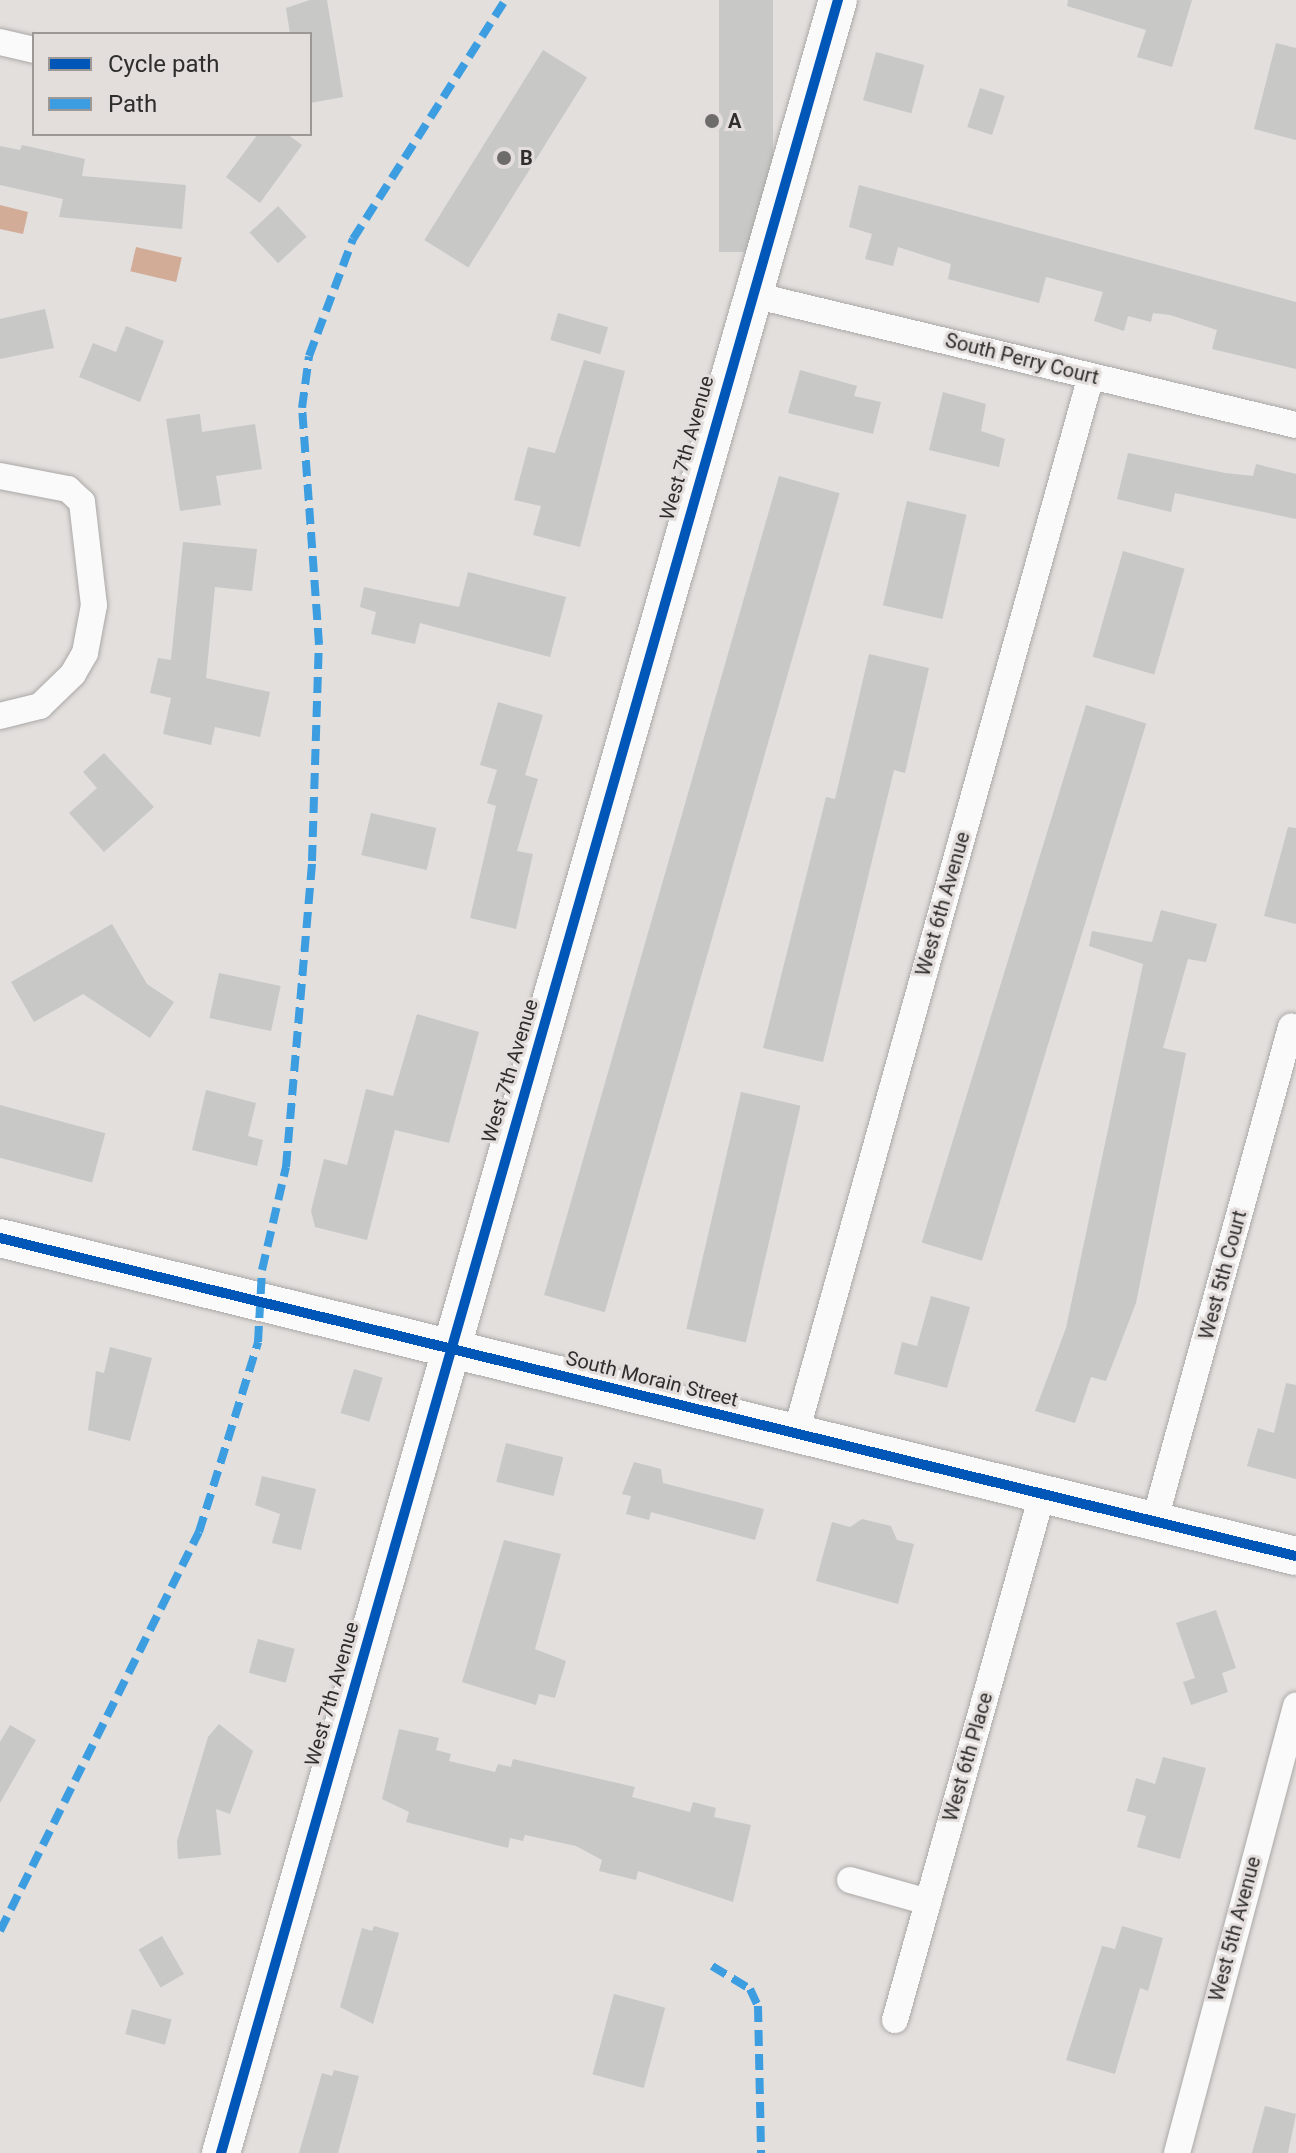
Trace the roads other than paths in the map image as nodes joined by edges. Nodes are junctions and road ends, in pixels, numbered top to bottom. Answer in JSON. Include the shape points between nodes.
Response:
{"nodes":[{"id":1,"x":838,"y":0,"type":"edge"},
{"id":2,"x":0,"y":42,"type":"edge"},
{"id":3,"x":32,"y":50,"type":"edge"},
{"id":4,"x":749,"y":294,"type":"junction"},
{"id":5,"x":1091,"y":376,"type":"junction"},
{"id":6,"x":1296,"y":425,"type":"edge"},
{"id":7,"x":0,"y":476,"type":"edge"},
{"id":8,"x":0,"y":716,"type":"edge"},
{"id":9,"x":1291,"y":1027,"type":"dead end"},
{"id":10,"x":0,"y":1238,"type":"edge"},
{"id":11,"x":448,"y":1348,"type":"junction"},
{"id":12,"x":796,"y":1433,"type":"junction"},
{"id":13,"x":1042,"y":1495,"type":"junction"},
{"id":14,"x":1154,"y":1523,"type":"junction"},
{"id":15,"x":1296,"y":1556,"type":"edge"},
{"id":16,"x":1296,"y":1706,"type":"edge"},
{"id":17,"x":850,"y":1880,"type":"dead end"},
{"id":18,"x":928,"y":1902,"type":"junction"},
{"id":19,"x":895,"y":2020,"type":"dead end"},
{"id":20,"x":221,"y":2153,"type":"edge"},
{"id":21,"x":1177,"y":2153,"type":"edge"}],
"edges":[{"from":1,"to":4,"type":"street","name":"West 7th Avenue"},
{"from":2,"to":3,"type":"street"},
{"from":4,"to":5,"type":"street","name":"South Perry Court"},
{"from":4,"to":11,"type":"street","name":"West 7th Avenue"},
{"from":5,"to":6,"type":"street","name":"South Perry Court"},
{"from":5,"to":12,"type":"street","name":"West 6th Avenue"},
{"from":7,"to":8,"type":"street","via":[[68,489],[82,502],[94,605],[85,653],[73,674],[40,706]]},
{"from":9,"to":14,"type":"street","name":"West 5th Court"},
{"from":10,"to":11,"type":"street","name":"South Morain Street"},
{"from":11,"to":12,"type":"street","name":"South Morain Street"},
{"from":11,"to":20,"type":"street","name":"West 7th Avenue"},
{"from":12,"to":13,"type":"street","name":"South Morain Street"},
{"from":13,"to":14,"type":"street","name":"South Morain Street"},
{"from":13,"to":18,"type":"street","name":"West 6th Place"},
{"from":14,"to":15,"type":"street","name":"South Morain Street"},
{"from":16,"to":21,"type":"street","name":"West 5th Avenue"},
{"from":17,"to":18,"type":"street"},
{"from":18,"to":19,"type":"street","name":"West 6th Place"}]}
